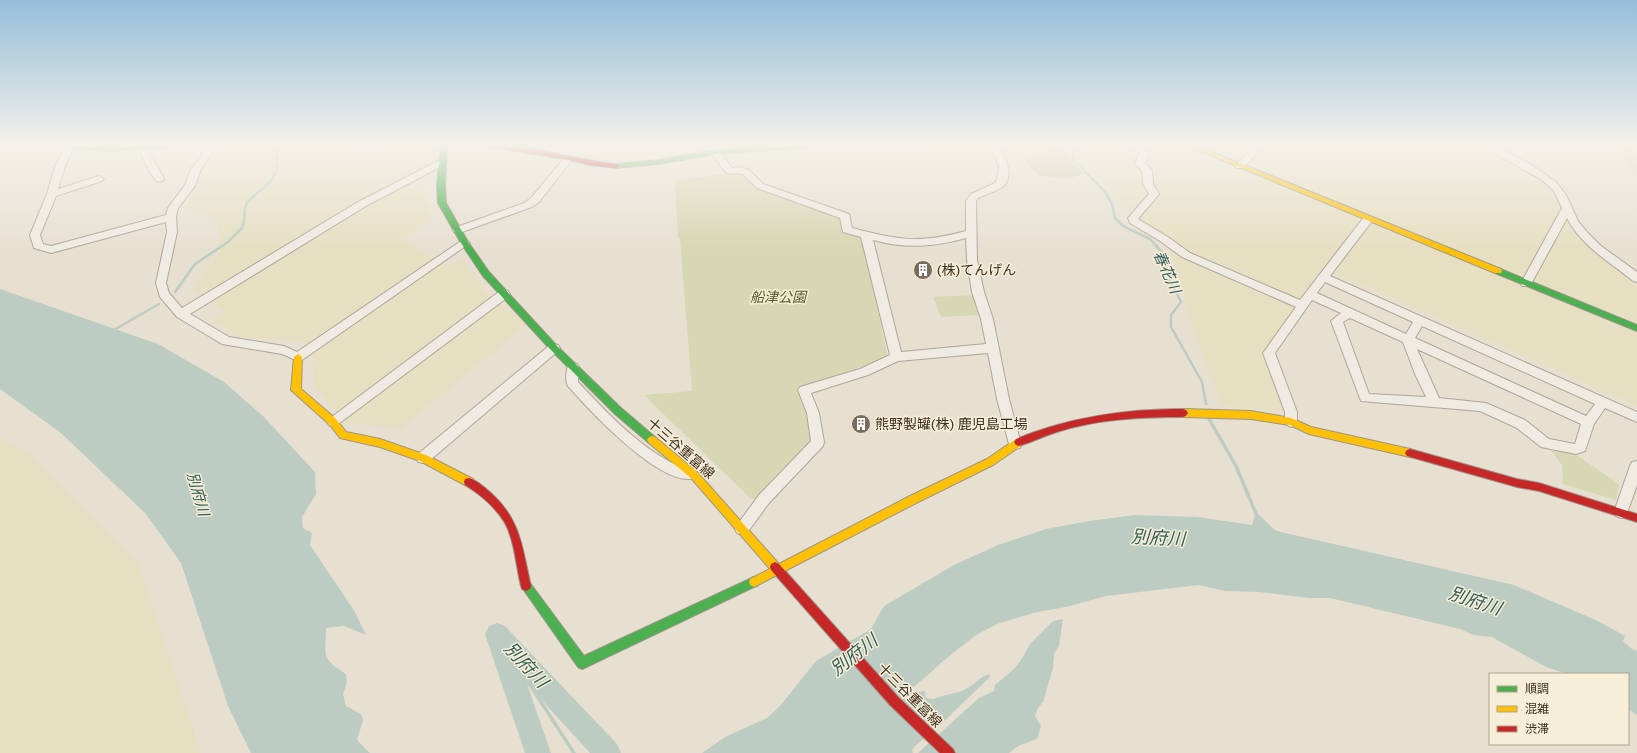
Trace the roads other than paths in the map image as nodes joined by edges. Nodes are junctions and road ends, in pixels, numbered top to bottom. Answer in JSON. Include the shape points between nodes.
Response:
{"nodes":[{"id":1,"x":57,"y":180,"type":"edge"},
{"id":2,"x":95,"y":180,"type":"edge"},
{"id":3,"x":192,"y":180,"type":"edge"},
{"id":4,"x":408,"y":180,"type":"edge"},
{"id":5,"x":441,"y":180,"type":"edge"},
{"id":6,"x":551,"y":180,"type":"edge"},
{"id":7,"x":754,"y":180,"type":"edge"},
{"id":8,"x":1002,"y":180,"type":"edge"},
{"id":9,"x":1148,"y":180,"type":"edge"},
{"id":10,"x":1274,"y":180,"type":"edge"},
{"id":11,"x":1548,"y":180,"type":"edge"},
{"id":12,"x":52,"y":194,"type":"junction"},
{"id":13,"x":1568,"y":208,"type":"junction"},
{"id":14,"x":171,"y":217,"type":"junction"},
{"id":15,"x":1368,"y":219,"type":"junction"},
{"id":16,"x":458,"y":230,"type":"junction"},
{"id":17,"x":971,"y":233,"type":"junction"},
{"id":18,"x":866,"y":235,"type":"junction"},
{"id":19,"x":465,"y":243,"type":"junction"},
{"id":20,"x":1323,"y":277,"type":"junction"},
{"id":21,"x":1637,"y":278,"type":"edge"},
{"id":22,"x":1526,"y":283,"type":"junction"},
{"id":23,"x":504,"y":294,"type":"junction"},
{"id":24,"x":1311,"y":295,"type":"junction"},
{"id":25,"x":1303,"y":306,"type":"junction"},
{"id":26,"x":1349,"y":313,"type":"junction"},
{"id":27,"x":181,"y":314,"type":"junction"},
{"id":28,"x":1420,"y":320,"type":"junction"},
{"id":29,"x":1637,"y":328,"type":"edge"},
{"id":30,"x":1408,"y":340,"type":"junction"},
{"id":31,"x":554,"y":348,"type":"junction"},
{"id":32,"x":993,"y":348,"type":"junction"},
{"id":33,"x":298,"y":357,"type":"junction"},
{"id":34,"x":896,"y":357,"type":"junction"},
{"id":35,"x":573,"y":367,"type":"joint"},
{"id":36,"x":1602,"y":402,"type":"junction"},
{"id":37,"x":1435,"y":403,"type":"junction"},
{"id":38,"x":1637,"y":417,"type":"edge"},
{"id":39,"x":332,"y":422,"type":"junction"},
{"id":40,"x":1291,"y":422,"type":"junction"},
{"id":41,"x":1588,"y":422,"type":"junction"},
{"id":42,"x":1015,"y":444,"type":"junction"},
{"id":43,"x":423,"y":458,"type":"junction"},
{"id":44,"x":1637,"y":466,"type":"edge"},
{"id":45,"x":695,"y":476,"type":"joint"},
{"id":46,"x":1621,"y":512,"type":"junction"},
{"id":47,"x":1637,"y":518,"type":"edge"},
{"id":48,"x":742,"y":529,"type":"junction"},
{"id":49,"x":779,"y":570,"type":"junction"},
{"id":50,"x":949,"y":753,"type":"edge"}],
"edges":[{"from":1,"to":12,"type":"street"},
{"from":2,"to":12,"type":"street"},
{"from":3,"to":14,"type":"street","via":[[173,208]]},
{"from":4,"to":27,"type":"street","via":[[362,204]]},
{"from":5,"to":16,"type":"street","via":[[442,204]]},
{"from":6,"to":16,"type":"street","via":[[528,205]]},
{"from":7,"to":18,"type":"street","via":[[760,186],[845,216],[847,230]]},
{"from":8,"to":17,"type":"street","via":[[999,186],[974,196],[971,201]]},
{"from":9,"to":25,"type":"street","via":[[1154,194],[1133,218],[1134,221],[1186,255]]},
{"from":10,"to":15,"type":"street"},
{"from":11,"to":13,"type":"street","via":[[1564,196]]},
{"from":12,"to":14,"type":"street","via":[[35,235],[38,246],[50,250]]},
{"from":13,"to":21,"type":"street","via":[[1576,226],[1588,240]]},
{"from":13,"to":22,"type":"street"},
{"from":14,"to":27,"type":"street","via":[[172,232],[161,283],[164,294]]},
{"from":15,"to":20,"type":"street"},
{"from":15,"to":22,"type":"street"},
{"from":16,"to":19,"type":"street"},
{"from":17,"to":18,"type":"street","via":[[919,244],[889,241]]},
{"from":17,"to":32,"type":"street","via":[[972,260],[978,292]]},
{"from":18,"to":34,"type":"street"},
{"from":19,"to":23,"type":"street","via":[[486,274]]},
{"from":19,"to":33,"type":"street"},
{"from":20,"to":24,"type":"street"},
{"from":20,"to":28,"type":"street"},
{"from":22,"to":29,"type":"street"},
{"from":23,"to":31,"type":"street"},
{"from":23,"to":39,"type":"street"},
{"from":24,"to":25,"type":"street"},
{"from":24,"to":26,"type":"street"},
{"from":25,"to":40,"type":"street","via":[[1269,353],[1291,412]]},
{"from":26,"to":30,"type":"street"},
{"from":26,"to":37,"type":"street","via":[[1338,322],[1365,398]]},
{"from":27,"to":33,"type":"street","via":[[226,341],[284,350]]},
{"from":28,"to":30,"type":"street"},
{"from":28,"to":36,"type":"street"},
{"from":30,"to":37,"type":"street"},
{"from":30,"to":41,"type":"street"},
{"from":31,"to":35,"type":"street"},
{"from":31,"to":43,"type":"street"},
{"from":32,"to":34,"type":"street"},
{"from":32,"to":42,"type":"street"},
{"from":33,"to":39,"type":"street","via":[[296,390]]},
{"from":34,"to":48,"type":"street","via":[[804,390],[813,413],[818,442],[764,498]]},
{"from":35,"to":45,"type":"street","via":[[572,383],[633,444],[671,469]]},
{"from":36,"to":38,"type":"street"},
{"from":36,"to":41,"type":"street"},
{"from":37,"to":41,"type":"street","via":[[1482,406],[1521,424],[1546,443],[1576,449],[1580,447]]},
{"from":39,"to":43,"type":"street","via":[[343,435],[380,443]]},
{"from":40,"to":42,"type":"street","via":[[1250,415],[1131,415],[1056,428]]},
{"from":40,"to":46,"type":"street","via":[[1309,430],[1410,453]]},
{"from":42,"to":49,"type":"street","via":[[990,462]]},
{"from":43,"to":49,"type":"street","via":[[479,487],[496,505],[511,525],[526,587],[582,662]]},
{"from":44,"to":46,"type":"street"},
{"from":45,"to":48,"type":"street","name":"十三谷重富線"},
{"from":46,"to":47,"type":"street"},
{"from":48,"to":49,"type":"street","name":"十三谷重富線"},
{"from":49,"to":50,"type":"street","name":"十三谷重富線","via":[[894,701]]}]}
